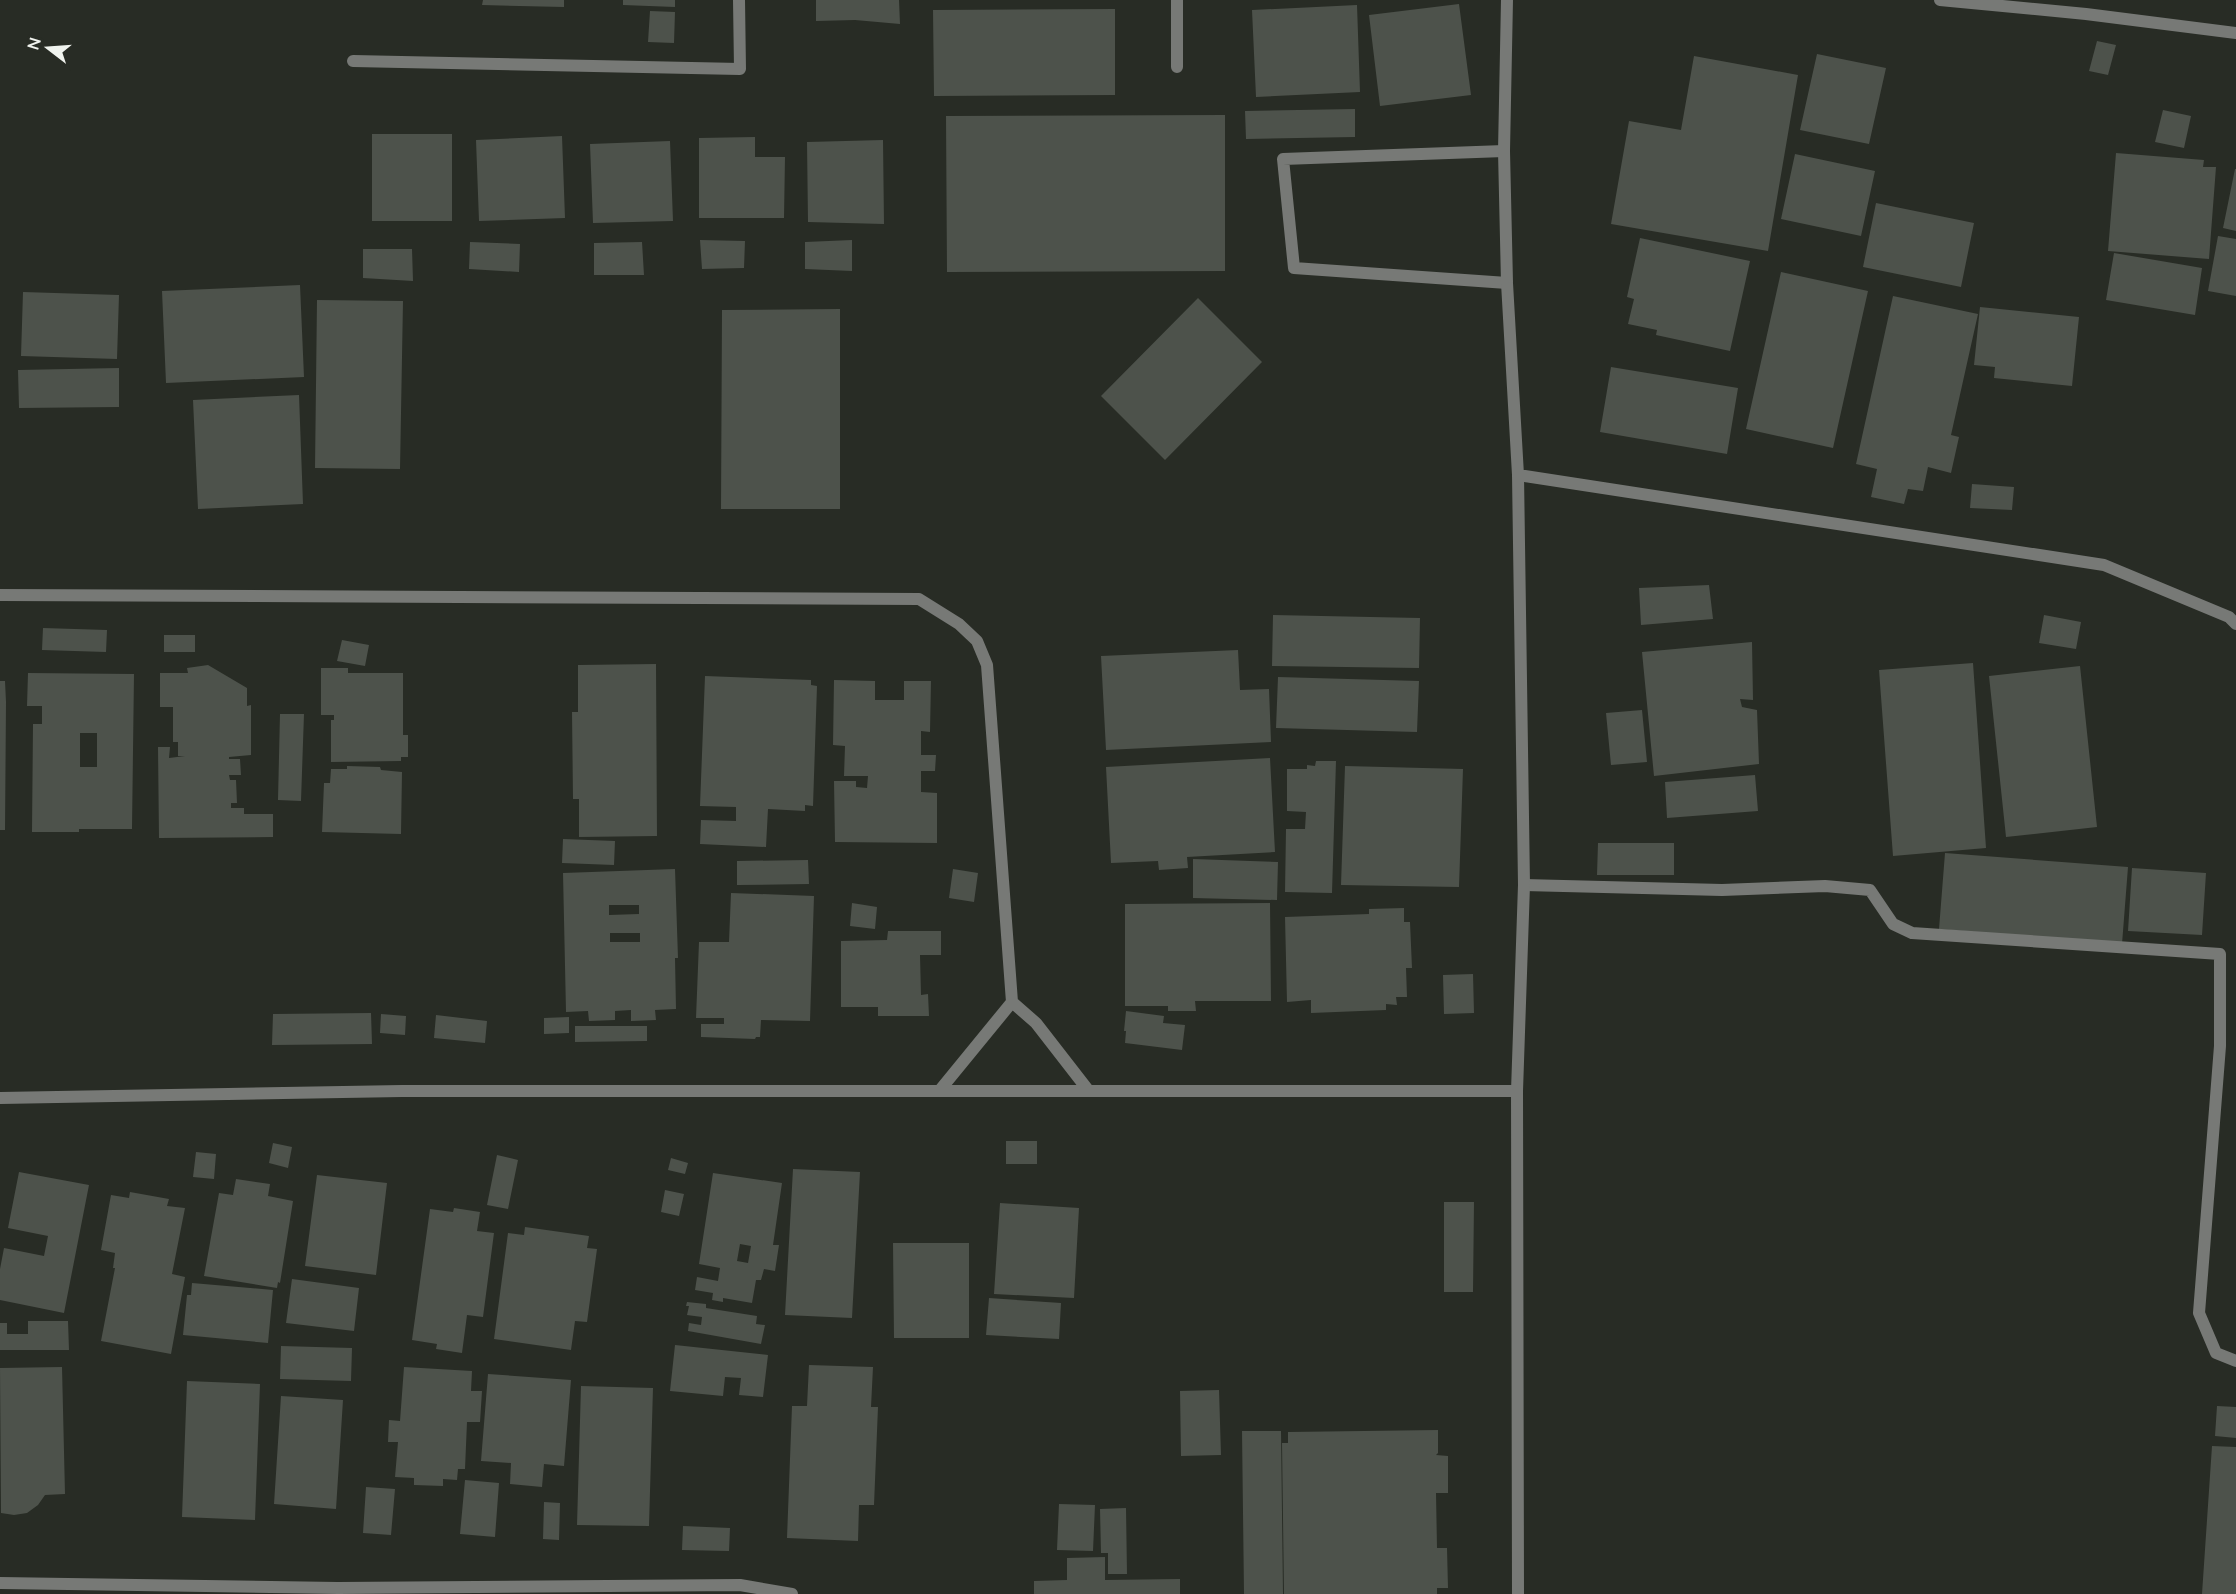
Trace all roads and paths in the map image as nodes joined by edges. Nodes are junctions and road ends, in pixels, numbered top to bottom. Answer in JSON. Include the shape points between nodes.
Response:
{"nodes":[{"id":1,"x":738,"y":0,"type":"edge"},
{"id":2,"x":1177,"y":0,"type":"edge"},
{"id":3,"x":1508,"y":0,"type":"edge"},
{"id":4,"x":1940,"y":0,"type":"edge"},
{"id":5,"x":2088,"y":0,"type":"edge"},
{"id":6,"x":2086,"y":14,"type":"junction"},
{"id":7,"x":2236,"y":33,"type":"edge"},
{"id":8,"x":353,"y":61,"type":"dead end"},
{"id":9,"x":1177,"y":68,"type":"dead end"},
{"id":10,"x":1504,"y":151,"type":"junction"},
{"id":11,"x":1507,"y":283,"type":"junction"},
{"id":12,"x":1518,"y":475,"type":"junction"},
{"id":13,"x":0,"y":595,"type":"edge"},
{"id":14,"x":2236,"y":624,"type":"edge"},
{"id":15,"x":1524,"y":885,"type":"junction"},
{"id":16,"x":1012,"y":1002,"type":"junction"},
{"id":17,"x":940,"y":1090,"type":"junction"},
{"id":18,"x":1088,"y":1090,"type":"junction"},
{"id":19,"x":1517,"y":1090,"type":"junction"},
{"id":20,"x":0,"y":1098,"type":"edge"},
{"id":21,"x":2236,"y":1361,"type":"edge"},
{"id":22,"x":0,"y":1583,"type":"edge"},
{"id":23,"x":338,"y":1591,"type":"edge"},
{"id":24,"x":792,"y":1594,"type":"edge"},
{"id":25,"x":1518,"y":1594,"type":"edge"}],
"edges":[{"from":1,"to":8,"type":"street","via":[[740,69]]},
{"from":2,"to":9,"type":"street"},
{"from":3,"to":10,"type":"street"},
{"from":4,"to":6,"type":"street"},
{"from":5,"to":6,"type":"street"},
{"from":6,"to":7,"type":"street"},
{"from":10,"to":11,"type":"street"},
{"from":10,"to":11,"type":"street","via":[[1282,159],[1294,268]]},
{"from":11,"to":12,"type":"street"},
{"from":12,"to":14,"type":"street","via":[[2104,565],[2229,617]]},
{"from":12,"to":15,"type":"street"},
{"from":13,"to":16,"type":"street","via":[[919,599],[959,624],[977,641],[987,665]]},
{"from":15,"to":19,"type":"street"},
{"from":15,"to":21,"type":"street","via":[[1722,890],[1825,886],[1870,890],[1893,924],[1912,933],[2220,954],[2220,1046],[2199,1313],[2216,1353]]},
{"from":16,"to":17,"type":"street"},
{"from":16,"to":18,"type":"street","via":[[1036,1023]]},
{"from":17,"to":18,"type":"street"},
{"from":17,"to":20,"type":"street","via":[[402,1091]]},
{"from":18,"to":19,"type":"street"},
{"from":19,"to":25,"type":"street"},
{"from":22,"to":23,"type":"street"},
{"from":23,"to":24,"type":"street","via":[[740,1585]]}]}
